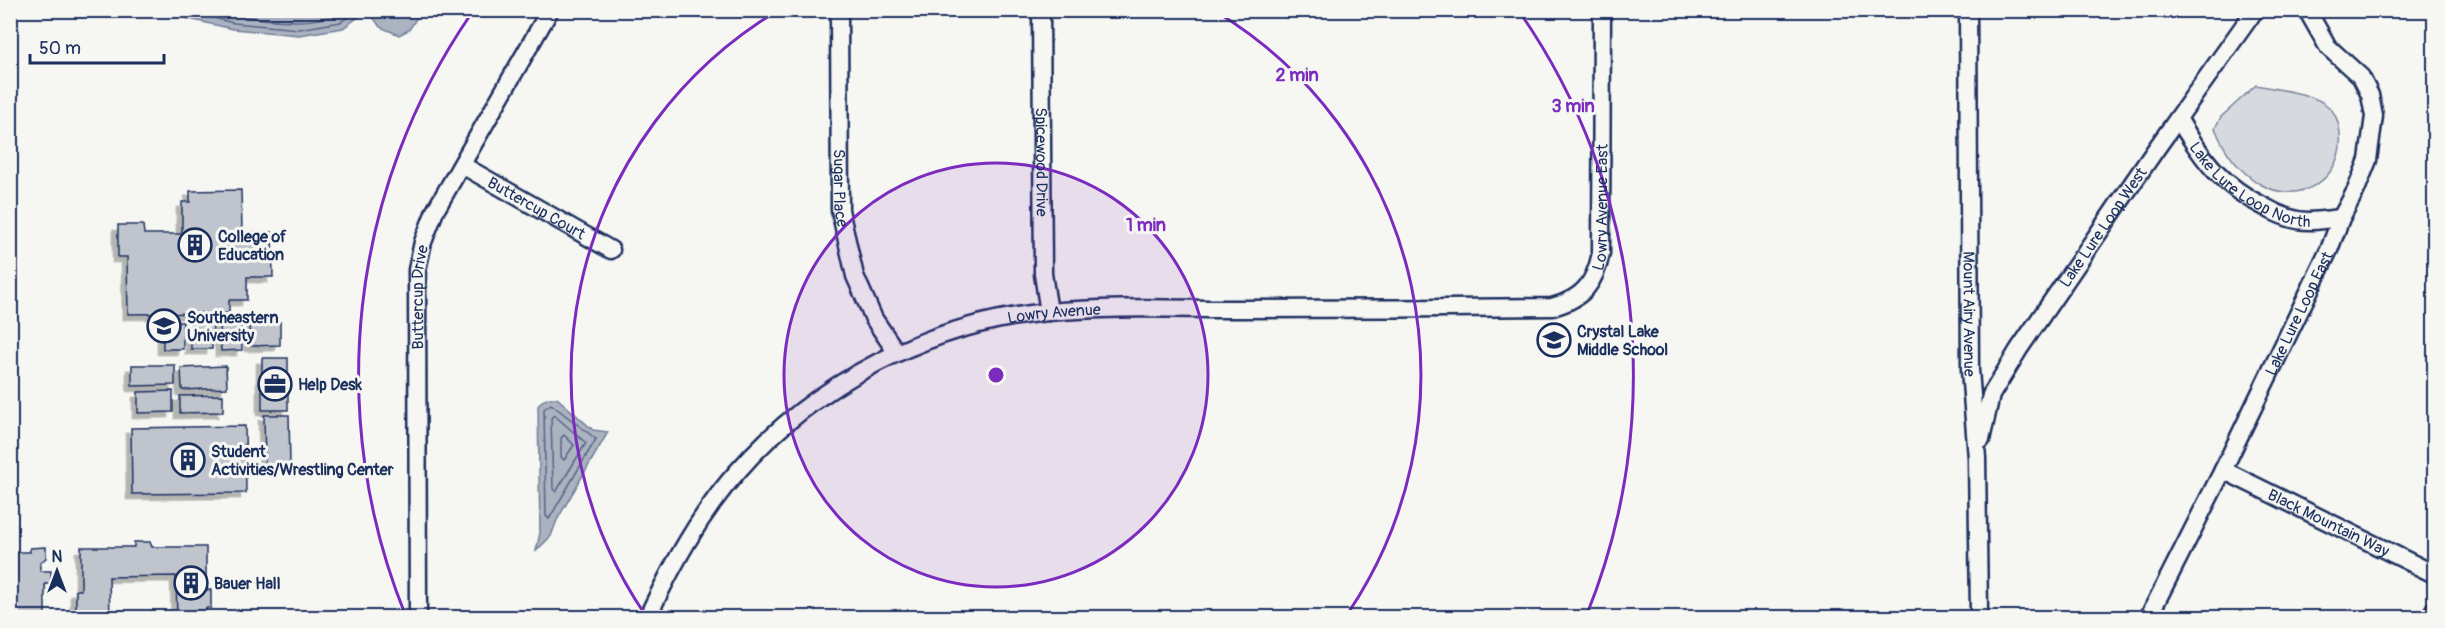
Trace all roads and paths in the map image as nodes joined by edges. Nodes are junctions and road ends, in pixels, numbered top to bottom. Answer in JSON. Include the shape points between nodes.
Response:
{"nodes":[{"id":1,"x":550,"y":10,"type":"edge"},
{"id":2,"x":839,"y":10,"type":"edge"},
{"id":3,"x":1041,"y":10,"type":"edge"},
{"id":4,"x":1602,"y":10,"type":"edge"},
{"id":5,"x":1968,"y":10,"type":"edge"},
{"id":6,"x":2254,"y":10,"type":"edge"},
{"id":7,"x":2307,"y":10,"type":"edge"},
{"id":8,"x":2179,"y":120,"type":"junction"},
{"id":9,"x":462,"y":165,"type":"junction"},
{"id":10,"x":2341,"y":218,"type":"junction"},
{"id":11,"x":611,"y":250,"type":"dead end"},
{"id":12,"x":1585,"y":290,"type":"joint"},
{"id":13,"x":1049,"y":312,"type":"junction"},
{"id":14,"x":897,"y":353,"type":"junction"},
{"id":15,"x":1977,"y":458,"type":"junction"},
{"id":16,"x":2223,"y":470,"type":"junction"},
{"id":17,"x":2434,"y":574,"type":"edge"},
{"id":18,"x":2434,"y":610,"type":"edge"},
{"id":19,"x":418,"y":618,"type":"edge"},
{"id":20,"x":647,"y":618,"type":"edge"},
{"id":21,"x":1976,"y":618,"type":"edge"},
{"id":22,"x":2148,"y":618,"type":"edge"},
{"id":23,"x":2431,"y":618,"type":"edge"}],
"edges":[{"from":1,"to":9,"type":"street","name":"Buttercup Drive"},
{"from":2,"to":14,"type":"street","name":"Sugar Place","via":[[840,210],[855,276],[874,319]]},
{"from":3,"to":13,"type":"street","name":"Spicewood Drive","via":[[1043,274]]},
{"from":4,"to":12,"type":"street","name":"Lowry Avenue East","via":[[1601,253],[1597,272]]},
{"from":5,"to":15,"type":"street","name":"Mount Airy Avenue","via":[[1970,370]]},
{"from":6,"to":8,"type":"street","name":"Lake Lure Loop West"},
{"from":7,"to":10,"type":"street","name":"Lake Lure Loop East","via":[[2328,47],[2361,77],[2374,116],[2368,160]]},
{"from":8,"to":10,"type":"street","name":"Lake Lure Loop North","via":[[2217,176],[2244,197],[2278,214],[2307,221]]},
{"from":8,"to":15,"type":"street","name":"Lake Lure Loop West","via":[[1991,395]]},
{"from":9,"to":11,"type":"street","name":"Buttercup Court"},
{"from":9,"to":19,"type":"street","name":"Buttercup Drive","via":[[435,211],[417,270]]},
{"from":10,"to":16,"type":"street","name":"Lake Lure Loop East"},
{"from":12,"to":13,"type":"street","name":"Lowry Avenue","via":[[1569,302],[1552,307]]},
{"from":13,"to":14,"type":"street","name":"Lowry Avenue","via":[[971,327]]},
{"from":14,"to":20,"type":"street","name":"Lowry Avenue","via":[[812,402],[773,434],[736,473],[682,548]]},
{"from":15,"to":21,"type":"street","name":"Mount Airy Avenue"},
{"from":16,"to":17,"type":"street","name":"Black Mountain Way"},
{"from":16,"to":22,"type":"street","name":"Lake Lure Loop East"},
{"from":18,"to":23,"type":"street"}]}
